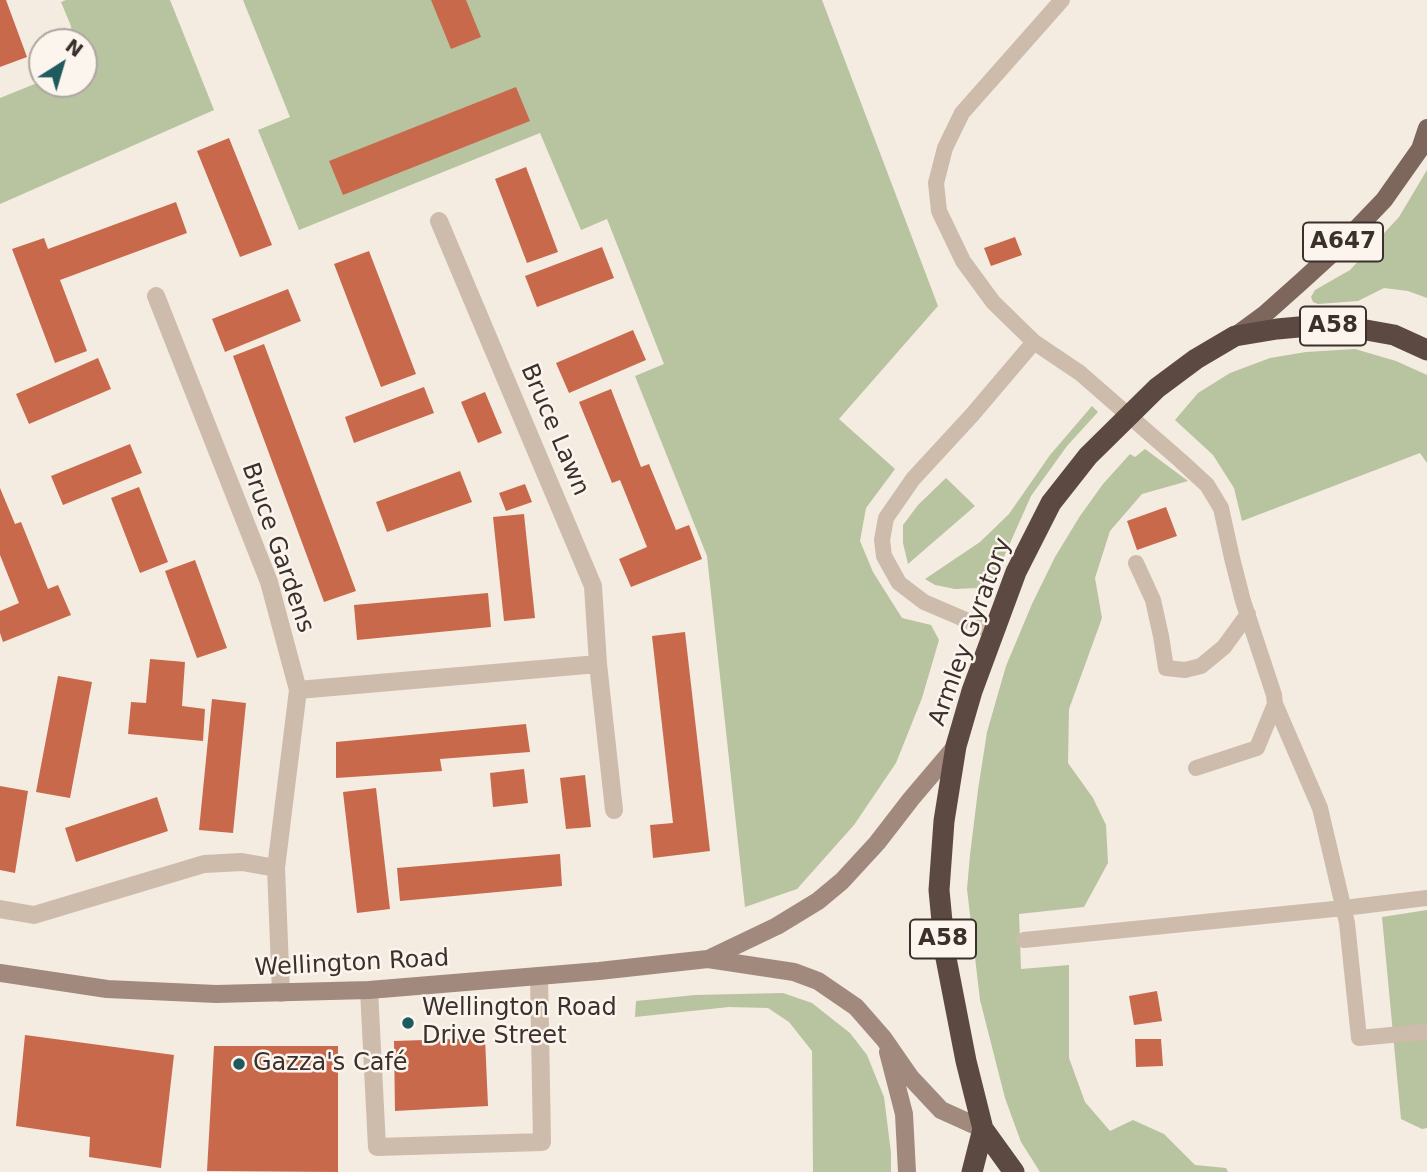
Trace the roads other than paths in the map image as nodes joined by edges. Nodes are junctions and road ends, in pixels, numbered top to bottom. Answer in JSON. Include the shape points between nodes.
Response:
{"nodes":[{"id":1,"x":1062,"y":0,"type":"edge"},
{"id":2,"x":1427,"y":128,"type":"edge"},
{"id":3,"x":439,"y":221,"type":"dead end"},
{"id":4,"x":156,"y":296,"type":"dead end"},
{"id":5,"x":1235,"y":336,"type":"junction"},
{"id":6,"x":1034,"y":342,"type":"junction"},
{"id":7,"x":1427,"y":350,"type":"edge"},
{"id":8,"x":1136,"y":563,"type":"dead end"},
{"id":9,"x":1248,"y":614,"type":"junction"},
{"id":10,"x":994,"y":632,"type":"junction"},
{"id":11,"x":598,"y":664,"type":"junction"},
{"id":12,"x":298,"y":690,"type":"junction"},
{"id":13,"x":1275,"y":704,"type":"junction"},
{"id":14,"x":956,"y":746,"type":"junction"},
{"id":15,"x":1196,"y":768,"type":"dead end"},
{"id":16,"x":614,"y":810,"type":"dead end"},
{"id":17,"x":276,"y":867,"type":"junction"},
{"id":18,"x":1427,"y":898,"type":"edge"},
{"id":19,"x":1344,"y":908,"type":"junction"},
{"id":20,"x":0,"y":909,"type":"edge"},
{"id":21,"x":1024,"y":940,"type":"dead end"},
{"id":22,"x":708,"y":959,"type":"junction"},
{"id":23,"x":0,"y":973,"type":"edge"},
{"id":24,"x":539,"y":976,"type":"junction"},
{"id":25,"x":369,"y":990,"type":"junction"},
{"id":26,"x":281,"y":993,"type":"junction"},
{"id":27,"x":1423,"y":1032,"type":"dead end"},
{"id":28,"x":884,"y":1039,"type":"junction"},
{"id":29,"x":983,"y":1129,"type":"junction"},
{"id":30,"x":907,"y":1172,"type":"edge"},
{"id":31,"x":972,"y":1172,"type":"edge"},
{"id":32,"x":1014,"y":1172,"type":"edge"}],
"edges":[{"from":1,"to":6,"type":"lane","via":[[962,113],[945,148],[936,183],[940,211],[963,261],[993,302]]},
{"from":2,"to":5,"type":"main road","number":"A647","via":[[1420,149],[1384,200],[1302,281]]},
{"from":3,"to":11,"type":"street","name":"Bruce Lawn","via":[[593,586]]},
{"from":4,"to":12,"type":"street","name":"Bruce Gardens","via":[[269,582]]},
{"from":5,"to":7,"type":"highway","name":"Armley Gyratory","number":"A58","via":[[1321,325],[1394,335]]},
{"from":5,"to":10,"type":"highway","name":"Armley Gyratory","number":"A58","via":[[1157,388],[1088,456],[1052,503],[1016,572]]},
{"from":6,"to":9,"type":"lane","via":[[1080,373],[1207,485],[1221,508]]},
{"from":6,"to":10,"type":"lane","via":[[913,479],[886,518],[882,540],[884,556],[899,583],[924,602]]},
{"from":8,"to":9,"type":"lane","via":[[1153,600],[1166,668],[1201,666],[1224,647]]},
{"from":9,"to":13,"type":"lane"},
{"from":10,"to":14,"type":"highway","name":"Armley Gyratory","number":"A58"},
{"from":11,"to":12,"type":"street"},
{"from":11,"to":16,"type":"street","name":"Bruce Lawn"},
{"from":12,"to":17,"type":"street","name":"Bruce Gardens"},
{"from":13,"to":15,"type":"lane","via":[[1257,748]]},
{"from":13,"to":19,"type":"lane","via":[[1320,808]]},
{"from":14,"to":22,"type":"main road","name":"Wellington Road","via":[[842,881],[777,926]]},
{"from":14,"to":29,"type":"highway","name":"Armley Gyratory","number":"A58","via":[[939,890],[945,953]]},
{"from":17,"to":20,"type":"street","via":[[242,862],[204,864],[34,915]]},
{"from":17,"to":26,"type":"street","name":"Bruce Gardens"},
{"from":18,"to":19,"type":"lane"},
{"from":19,"to":21,"type":"lane"},
{"from":19,"to":27,"type":"lane","via":[[1359,1038]]},
{"from":22,"to":24,"type":"main road","name":"Wellington Road"},
{"from":22,"to":28,"type":"main road","name":"Wellington Road","via":[[794,972],[818,981],[856,1007]]},
{"from":23,"to":26,"type":"main road","name":"Wellington Road","via":[[107,989]]},
{"from":24,"to":25,"type":"main road","name":"Wellington Road"},
{"from":24,"to":25,"type":"street","via":[[542,1142],[377,1147]]},
{"from":25,"to":26,"type":"main road","name":"Wellington Road"},
{"from":28,"to":29,"type":"main road","name":"Wellington Road","via":[[941,1110]]},
{"from":28,"to":30,"type":"main road","via":[[904,1114]]},
{"from":29,"to":31,"type":"highway","number":"A58"},
{"from":29,"to":32,"type":"highway","name":"Armley Gyratory","number":"A58"}]}
